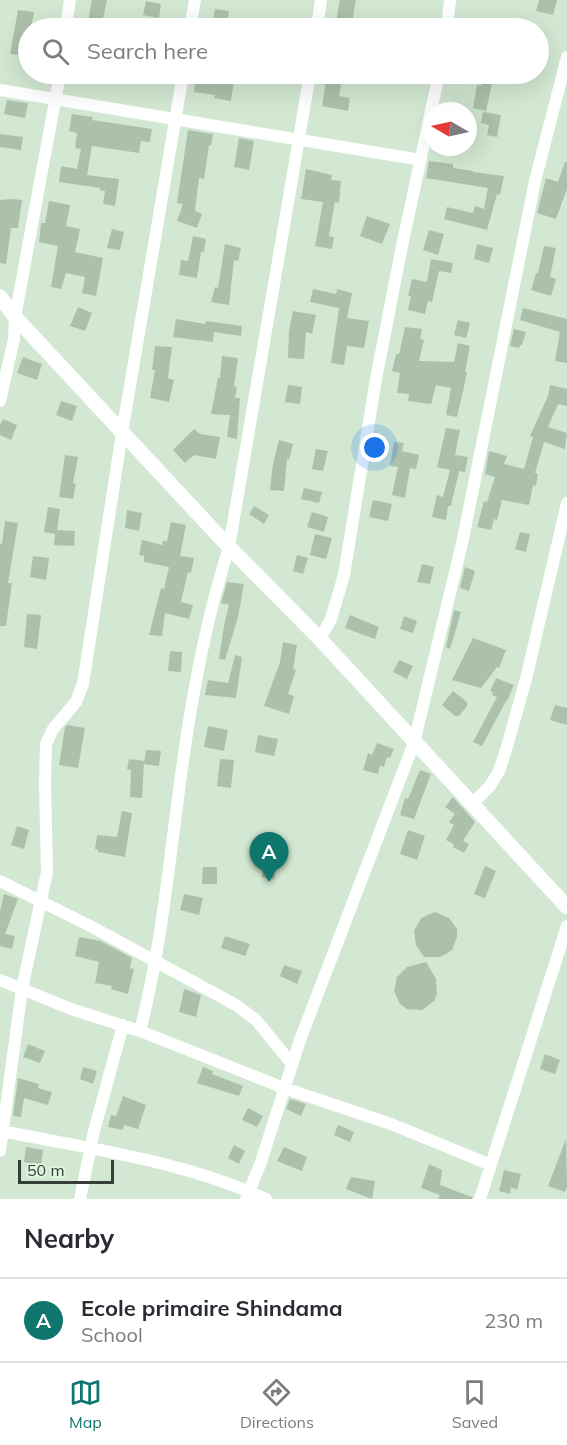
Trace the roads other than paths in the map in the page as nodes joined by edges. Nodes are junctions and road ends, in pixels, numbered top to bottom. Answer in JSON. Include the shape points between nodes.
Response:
{"nodes":[{"id":1,"x":70,"y":0,"type":"edge"},
{"id":2,"x":195,"y":0,"type":"edge"},
{"id":3,"x":321,"y":0,"type":"edge"},
{"id":4,"x":450,"y":0,"type":"edge"},
{"id":5,"x":67,"y":18,"type":"edge"},
{"id":6,"x":192,"y":18,"type":"edge"},
{"id":7,"x":318,"y":18,"type":"edge"},
{"id":8,"x":448,"y":18,"type":"edge"},
{"id":9,"x":567,"y":57,"type":"edge"},
{"id":10,"x":59,"y":84,"type":"edge"},
{"id":11,"x":181,"y":84,"type":"edge"},
{"id":12,"x":308,"y":84,"type":"edge"},
{"id":13,"x":437,"y":84,"type":"edge"},
{"id":14,"x":0,"y":90,"type":"edge"},
{"id":15,"x":56,"y":101,"type":"junction"},
{"id":16,"x":175,"y":121,"type":"junction"},
{"id":17,"x":300,"y":139,"type":"junction"},
{"id":18,"x":421,"y":160,"type":"junction"},
{"id":19,"x":0,"y":297,"type":"edge"},
{"id":20,"x":15,"y":317,"type":"junction"},
{"id":21,"x":0,"y":401,"type":"edge"},
{"id":22,"x":122,"y":433,"type":"junction"},
{"id":23,"x":567,"y":502,"type":"edge"},
{"id":24,"x":229,"y":547,"type":"junction"},
{"id":25,"x":320,"y":639,"type":"junction"},
{"id":26,"x":414,"y":742,"type":"junction"},
{"id":27,"x":473,"y":803,"type":"junction"},
{"id":28,"x":0,"y":881,"type":"edge"},
{"id":29,"x":41,"y":900,"type":"junction"},
{"id":30,"x":567,"y":907,"type":"edge"},
{"id":31,"x":567,"y":926,"type":"edge"},
{"id":32,"x":156,"y":960,"type":"junction"},
{"id":33,"x":0,"y":980,"type":"edge"},
{"id":34,"x":22,"y":988,"type":"junction"},
{"id":35,"x":123,"y":1025,"type":"junction"},
{"id":36,"x":140,"y":1031,"type":"junction"},
{"id":37,"x":292,"y":1064,"type":"junction"},
{"id":38,"x":284,"y":1088,"type":"junction"},
{"id":39,"x":2,"y":1114,"type":"edge"},
{"id":40,"x":2,"y":1131,"type":"junction"},
{"id":41,"x":90,"y":1149,"type":"junction"},
{"id":42,"x":0,"y":1151,"type":"edge"},
{"id":43,"x":491,"y":1165,"type":"junction"},
{"id":44,"x":248,"y":1195,"type":"edge"},
{"id":45,"x":80,"y":1199,"type":"edge"},
{"id":46,"x":266,"y":1199,"type":"edge"},
{"id":47,"x":480,"y":1199,"type":"edge"}],
"edges":[{"from":1,"to":5,"type":"street"},
{"from":2,"to":6,"type":"street"},
{"from":3,"to":7,"type":"street"},
{"from":4,"to":8,"type":"street"},
{"from":9,"to":26,"type":"street","via":[[535,181],[480,461]]},
{"from":10,"to":15,"type":"street"},
{"from":11,"to":16,"type":"street"},
{"from":12,"to":17,"type":"street"},
{"from":13,"to":18,"type":"street"},
{"from":14,"to":15,"type":"street"},
{"from":15,"to":16,"type":"street"},
{"from":15,"to":20,"type":"street"},
{"from":16,"to":17,"type":"street"},
{"from":16,"to":22,"type":"street"},
{"from":17,"to":18,"type":"street"},
{"from":17,"to":24,"type":"street"},
{"from":18,"to":25,"type":"street","via":[[378,369],[344,575],[331,619]]},
{"from":19,"to":20,"type":"street"},
{"from":20,"to":21,"type":"street"},
{"from":20,"to":22,"type":"street"},
{"from":22,"to":24,"type":"street"},
{"from":22,"to":29,"type":"street","via":[[83,684],[76,702],[52,729],[46,744],[47,872]]},
{"from":23,"to":27,"type":"street","via":[[506,750],[490,786]]},
{"from":24,"to":25,"type":"street"},
{"from":24,"to":32,"type":"street","via":[[191,708]]},
{"from":25,"to":26,"type":"street"},
{"from":26,"to":27,"type":"street"},
{"from":26,"to":37,"type":"street"},
{"from":27,"to":30,"type":"street"},
{"from":28,"to":29,"type":"street"},
{"from":29,"to":32,"type":"street"},
{"from":29,"to":34,"type":"street"},
{"from":31,"to":43,"type":"street"},
{"from":32,"to":36,"type":"street"},
{"from":32,"to":37,"type":"street","via":[[256,1020]]},
{"from":33,"to":34,"type":"street"},
{"from":34,"to":35,"type":"street"},
{"from":34,"to":39,"type":"street"},
{"from":35,"to":36,"type":"street"},
{"from":35,"to":41,"type":"street"},
{"from":36,"to":38,"type":"street"},
{"from":37,"to":38,"type":"street"},
{"from":38,"to":43,"type":"street","via":[[391,1124]]},
{"from":38,"to":44,"type":"street"},
{"from":39,"to":40,"type":"street"},
{"from":40,"to":41,"type":"street"},
{"from":40,"to":42,"type":"street"},
{"from":41,"to":44,"type":"street","via":[[169,1167]]},
{"from":41,"to":45,"type":"street"},
{"from":43,"to":47,"type":"street"},
{"from":44,"to":46,"type":"street"}]}
